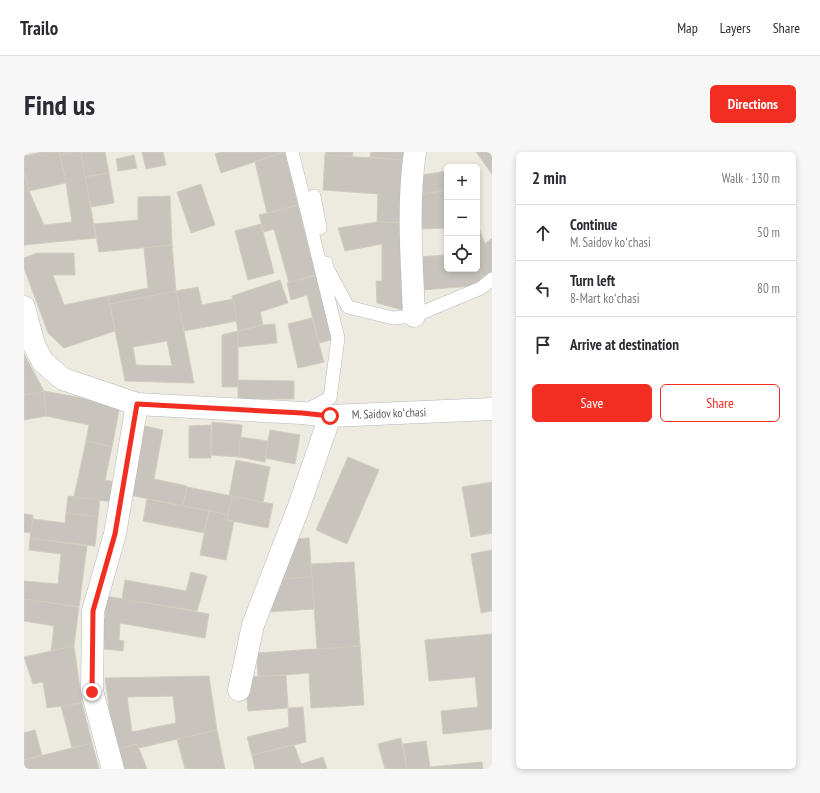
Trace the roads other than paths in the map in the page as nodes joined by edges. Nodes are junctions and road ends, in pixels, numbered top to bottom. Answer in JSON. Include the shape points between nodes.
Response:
{"nodes":[{"id":1,"x":292,"y":152,"type":"edge"},
{"id":2,"x":415,"y":152,"type":"edge"},
{"id":3,"x":314,"y":196,"type":"dead end"},
{"id":4,"x":492,"y":279,"type":"edge"},
{"id":5,"x":24,"y":307,"type":"edge"},
{"id":6,"x":414,"y":316,"type":"junction"},
{"id":7,"x":137,"y":404,"type":"junction"},
{"id":8,"x":492,"y":409,"type":"edge"},
{"id":9,"x":302,"y":413,"type":"junction"},
{"id":10,"x":330,"y":416,"type":"junction"},
{"id":11,"x":239,"y":690,"type":"dead end"},
{"id":12,"x":113,"y":769,"type":"edge"}],
"edges":[{"from":1,"to":9,"type":"lane","via":[[338,338],[330,398]]},
{"from":2,"to":6,"type":"street","via":[[411,224]]},
{"from":3,"to":6,"type":"lane","via":[[327,268],[348,307],[393,318]]},
{"from":4,"to":6,"type":"lane","via":[[482,288]]},
{"from":5,"to":7,"type":"street","name":"M. Saidov koʻchasi","via":[[34,345],[43,362],[63,379]]},
{"from":7,"to":9,"type":"street","name":"M. Saidov koʻchasi"},
{"from":7,"to":12,"type":"street","via":[[115,534],[93,611],[92,692]]},
{"from":8,"to":10,"type":"street","name":"M. Saidov koʻchasi"},
{"from":9,"to":10,"type":"street","name":"M. Saidov koʻchasi"},
{"from":10,"to":11,"type":"street","via":[[298,509],[253,625]]}]}
